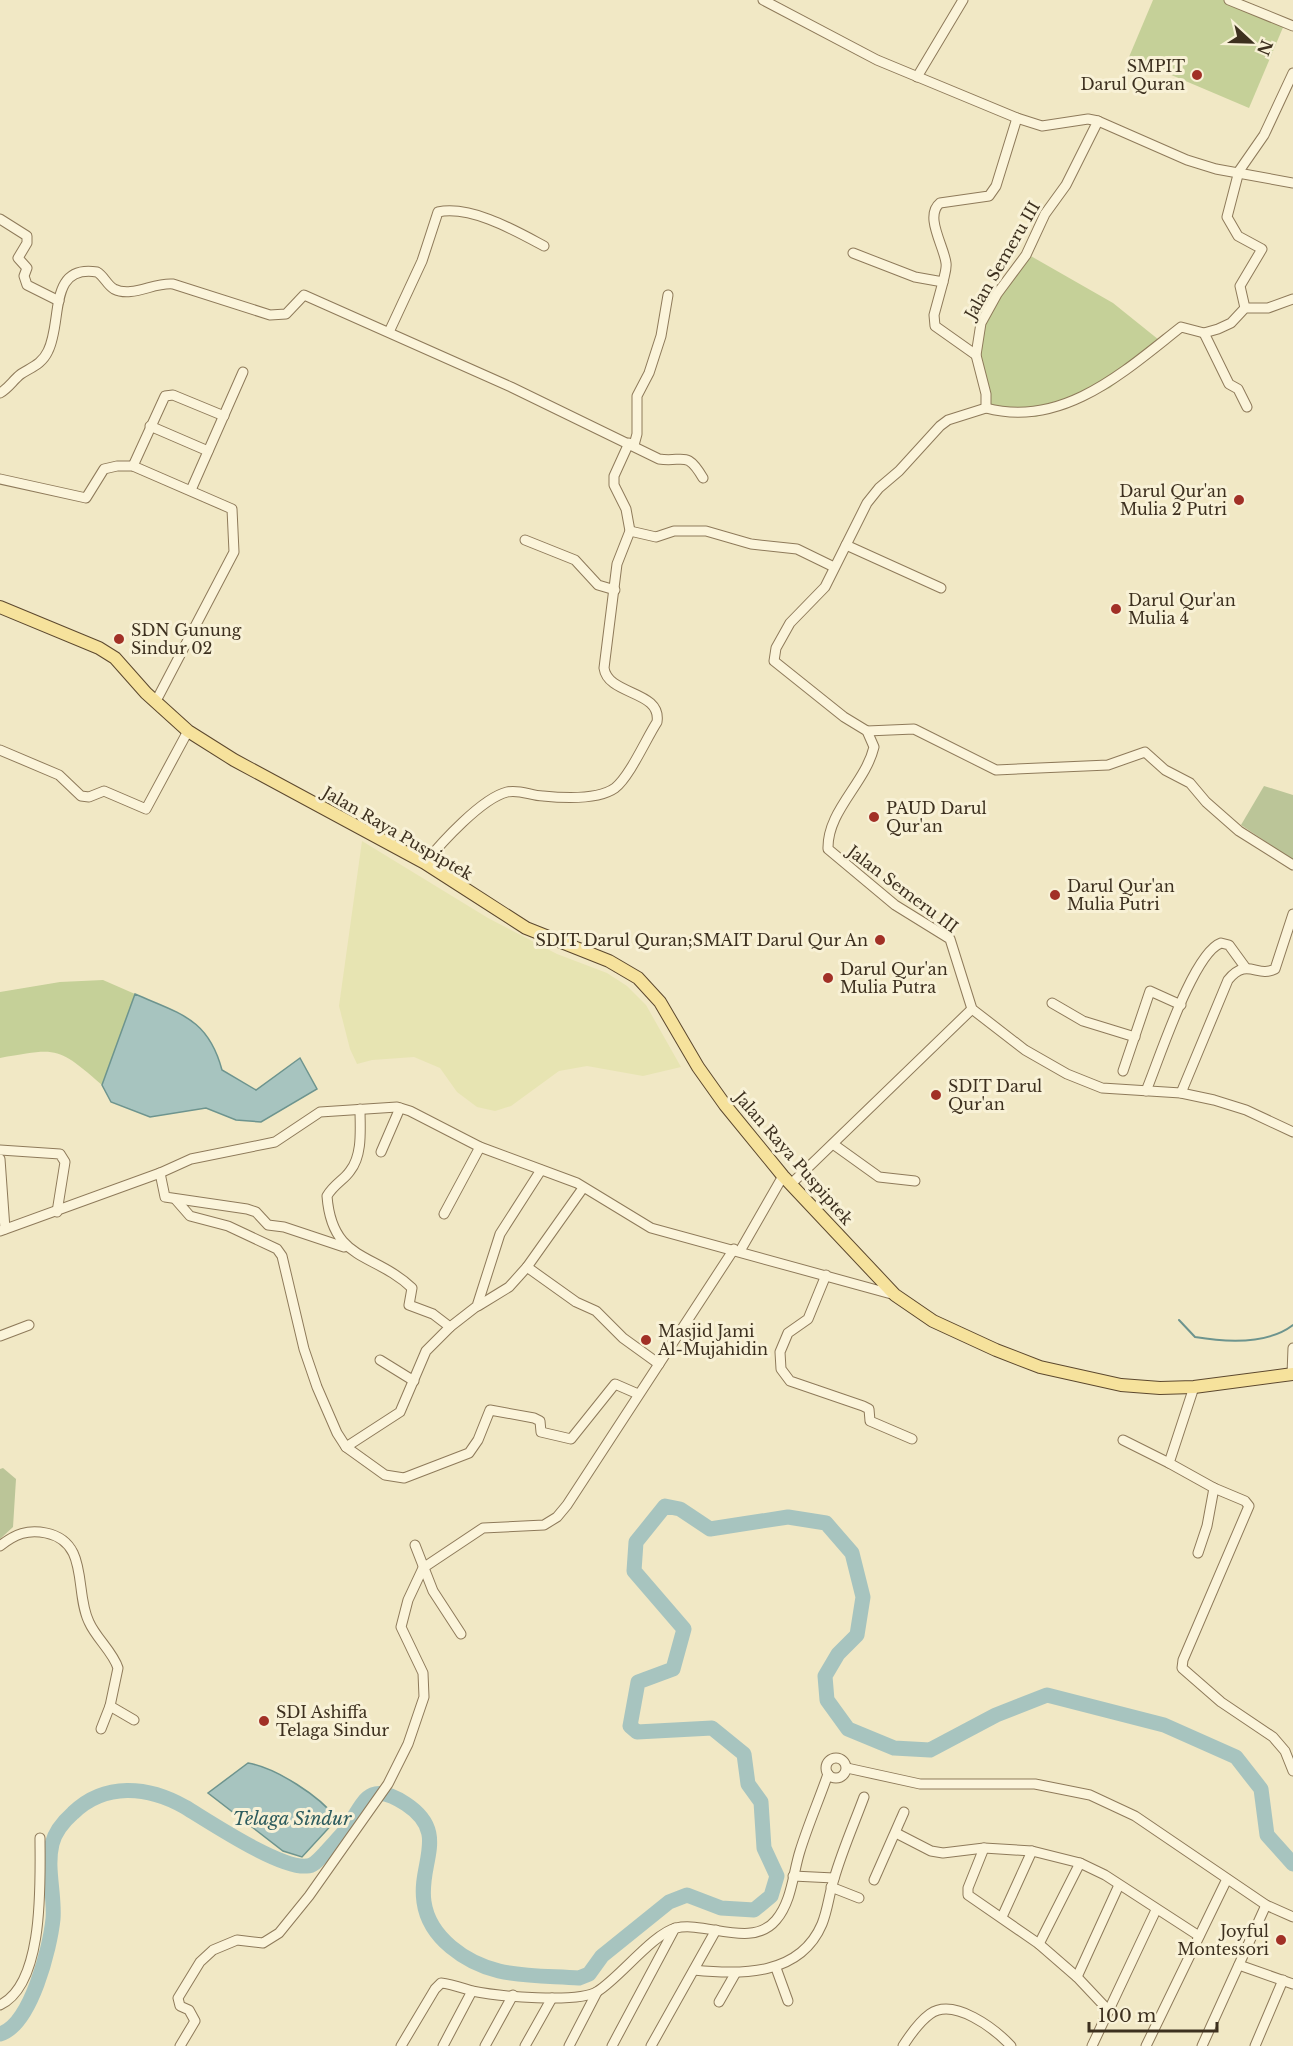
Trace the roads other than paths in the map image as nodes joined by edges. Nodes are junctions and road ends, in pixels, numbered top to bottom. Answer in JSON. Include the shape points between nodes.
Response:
{"nodes":[{"id":1,"x":763,"y":0,"type":"edge"},
{"id":2,"x":963,"y":0,"type":"edge"},
{"id":3,"x":1229,"y":0,"type":"edge"},
{"id":4,"x":1293,"y":26,"type":"edge"},
{"id":5,"x":1293,"y":73,"type":"edge"},
{"id":6,"x":918,"y":77,"type":"junction"},
{"id":7,"x":1017,"y":118,"type":"junction"},
{"id":8,"x":1098,"y":121,"type":"junction"},
{"id":9,"x":1239,"y":171,"type":"junction"},
{"id":10,"x":1293,"y":183,"type":"edge"},
{"id":11,"x":0,"y":219,"type":"edge"},
{"id":12,"x":544,"y":246,"type":"dead end"},
{"id":13,"x":853,"y":253,"type":"dead end"},
{"id":14,"x":943,"y":282,"type":"junction"},
{"id":15,"x":668,"y":295,"type":"dead end"},
{"id":16,"x":1293,"y":299,"type":"edge"},
{"id":17,"x":59,"y":301,"type":"junction"},
{"id":18,"x":1245,"y":308,"type":"junction"},
{"id":19,"x":389,"y":332,"type":"junction"},
{"id":20,"x":1204,"y":333,"type":"junction"},
{"id":21,"x":976,"y":354,"type":"junction"},
{"id":22,"x":243,"y":372,"type":"dead end"},
{"id":23,"x":0,"y":393,"type":"edge"},
{"id":24,"x":1248,"y":407,"type":"dead end"},
{"id":25,"x":986,"y":408,"type":"junction"},
{"id":26,"x":224,"y":416,"type":"junction"},
{"id":27,"x":150,"y":426,"type":"junction"},
{"id":28,"x":631,"y":444,"type":"junction"},
{"id":29,"x":208,"y":451,"type":"junction"},
{"id":30,"x":133,"y":466,"type":"junction"},
{"id":31,"x":703,"y":477,"type":"dead end"},
{"id":32,"x":0,"y":479,"type":"edge"},
{"id":33,"x":191,"y":490,"type":"junction"},
{"id":34,"x":630,"y":531,"type":"junction"},
{"id":35,"x":525,"y":540,"type":"dead end"},
{"id":36,"x":846,"y":545,"type":"junction"},
{"id":37,"x":834,"y":567,"type":"junction"},
{"id":38,"x":941,"y":588,"type":"dead end"},
{"id":39,"x":615,"y":590,"type":"junction"},
{"id":40,"x":0,"y":607,"type":"edge"},
{"id":41,"x":156,"y":701,"type":"junction"},
{"id":42,"x":188,"y":731,"type":"junction"},
{"id":43,"x":867,"y":731,"type":"junction"},
{"id":44,"x":0,"y":750,"type":"edge"},
{"id":45,"x":425,"y":863,"type":"junction"},
{"id":46,"x":1293,"y":865,"type":"edge"},
{"id":47,"x":1293,"y":915,"type":"edge"},
{"id":48,"x":1245,"y":968,"type":"junction"},
{"id":49,"x":1052,"y":1003,"type":"dead end"},
{"id":50,"x":1181,"y":1005,"type":"junction"},
{"id":51,"x":972,"y":1010,"type":"junction"},
{"id":52,"x":1135,"y":1036,"type":"junction"},
{"id":53,"x":1123,"y":1071,"type":"dead end"},
{"id":54,"x":1146,"y":1091,"type":"junction"},
{"id":55,"x":1181,"y":1093,"type":"junction"},
{"id":56,"x":400,"y":1108,"type":"junction"},
{"id":57,"x":360,"y":1109,"type":"junction"},
{"id":58,"x":1293,"y":1132,"type":"edge"},
{"id":59,"x":833,"y":1144,"type":"junction"},
{"id":60,"x":480,"y":1147,"type":"junction"},
{"id":61,"x":0,"y":1150,"type":"edge"},
{"id":62,"x":381,"y":1152,"type":"dead end"},
{"id":63,"x":0,"y":1159,"type":"edge"},
{"id":64,"x":541,"y":1170,"type":"junction"},
{"id":65,"x":160,"y":1173,"type":"junction"},
{"id":66,"x":787,"y":1180,"type":"junction"},
{"id":67,"x":915,"y":1181,"type":"dead end"},
{"id":68,"x":583,"y":1188,"type":"junction"},
{"id":69,"x":176,"y":1200,"type":"junction"},
{"id":70,"x":57,"y":1212,"type":"junction"},
{"id":71,"x":444,"y":1214,"type":"dead end"},
{"id":72,"x":2,"y":1230,"type":"edge"},
{"id":73,"x":344,"y":1247,"type":"junction"},
{"id":74,"x":737,"y":1250,"type":"junction"},
{"id":75,"x":527,"y":1267,"type":"junction"},
{"id":76,"x":826,"y":1275,"type":"junction"},
{"id":77,"x":895,"y":1295,"type":"junction"},
{"id":78,"x":477,"y":1306,"type":"junction"},
{"id":79,"x":29,"y":1325,"type":"dead end"},
{"id":80,"x":450,"y":1327,"type":"junction"},
{"id":81,"x":0,"y":1336,"type":"edge"},
{"id":82,"x":1293,"y":1347,"type":"edge"},
{"id":83,"x":380,"y":1360,"type":"dead end"},
{"id":84,"x":659,"y":1364,"type":"junction"},
{"id":85,"x":1292,"y":1374,"type":"edge"},
{"id":86,"x":414,"y":1381,"type":"junction"},
{"id":87,"x":1194,"y":1387,"type":"junction"},
{"id":88,"x":638,"y":1394,"type":"junction"},
{"id":89,"x":912,"y":1439,"type":"dead end"},
{"id":90,"x":1123,"y":1440,"type":"dead end"},
{"id":91,"x":346,"y":1447,"type":"junction"},
{"id":92,"x":1169,"y":1463,"type":"junction"},
{"id":93,"x":1214,"y":1488,"type":"junction"},
{"id":94,"x":415,"y":1545,"type":"dead end"},
{"id":95,"x":0,"y":1546,"type":"edge"},
{"id":96,"x":1198,"y":1553,"type":"dead end"},
{"id":97,"x":423,"y":1568,"type":"junction"},
{"id":98,"x":461,"y":1634,"type":"dead end"},
{"id":99,"x":110,"y":1706,"type":"junction"},
{"id":100,"x":135,"y":1719,"type":"dead end"},
{"id":101,"x":101,"y":1729,"type":"dead end"},
{"id":102,"x":847,"y":1768,"type":"junction"},
{"id":103,"x":1293,"y":1771,"type":"edge"},
{"id":104,"x":828,"y":1774,"type":"junction"},
{"id":105,"x":864,"y":1797,"type":"dead end"},
{"id":106,"x":904,"y":1812,"type":"dead end"},
{"id":107,"x":896,"y":1833,"type":"junction"},
{"id":108,"x":40,"y":1838,"type":"dead end"},
{"id":109,"x":984,"y":1848,"type":"junction"},
{"id":110,"x":1032,"y":1851,"type":"junction"},
{"id":111,"x":1080,"y":1863,"type":"junction"},
{"id":112,"x":793,"y":1876,"type":"junction"},
{"id":113,"x":1227,"y":1879,"type":"junction"},
{"id":114,"x":874,"y":1880,"type":"dead end"},
{"id":115,"x":833,"y":1883,"type":"junction"},
{"id":116,"x":1119,"y":1885,"type":"junction"},
{"id":117,"x":859,"y":1898,"type":"dead end"},
{"id":118,"x":1266,"y":1905,"type":"junction"},
{"id":119,"x":1156,"y":1910,"type":"junction"},
{"id":120,"x":1002,"y":1917,"type":"junction"},
{"id":121,"x":1293,"y":1917,"type":"edge"},
{"id":122,"x":675,"y":1928,"type":"junction"},
{"id":123,"x":716,"y":1930,"type":"junction"},
{"id":124,"x":1199,"y":1936,"type":"junction"},
{"id":125,"x":1039,"y":1944,"type":"junction"},
{"id":126,"x":1239,"y":1965,"type":"junction"},
{"id":127,"x":776,"y":1968,"type":"junction"},
{"id":128,"x":694,"y":1970,"type":"junction"},
{"id":129,"x":735,"y":1974,"type":"junction"},
{"id":130,"x":1077,"y":1977,"type":"junction"},
{"id":131,"x":1283,"y":1980,"type":"junction"},
{"id":132,"x":1293,"y":1984,"type":"edge"},
{"id":133,"x":472,"y":1991,"type":"junction"},
{"id":134,"x":597,"y":1992,"type":"junction"},
{"id":135,"x":513,"y":1995,"type":"junction"},
{"id":136,"x":552,"y":1998,"type":"junction"},
{"id":137,"x":788,"y":2001,"type":"dead end"},
{"id":138,"x":719,"y":2002,"type":"dead end"},
{"id":139,"x":0,"y":2005,"type":"edge"},
{"id":140,"x":1109,"y":2011,"type":"junction"},
{"id":141,"x":180,"y":2046,"type":"edge"},
{"id":142,"x":401,"y":2046,"type":"edge"},
{"id":143,"x":442,"y":2046,"type":"edge"},
{"id":144,"x":485,"y":2046,"type":"edge"},
{"id":145,"x":525,"y":2046,"type":"edge"},
{"id":146,"x":569,"y":2046,"type":"edge"},
{"id":147,"x":612,"y":2046,"type":"edge"},
{"id":148,"x":651,"y":2046,"type":"edge"},
{"id":149,"x":903,"y":2046,"type":"edge"},
{"id":150,"x":1011,"y":2046,"type":"edge"},
{"id":151,"x":1092,"y":2046,"type":"edge"},
{"id":152,"x":1146,"y":2046,"type":"edge"},
{"id":153,"x":1202,"y":2046,"type":"edge"},
{"id":154,"x":1255,"y":2046,"type":"edge"}],
"edges":[{"from":1,"to":6,"type":"street"},
{"from":2,"to":6,"type":"street"},
{"from":3,"to":4,"type":"street"},
{"from":5,"to":9,"type":"street","via":[[1264,135]]},
{"from":6,"to":7,"type":"street"},
{"from":7,"to":8,"type":"street","via":[[1042,126]]},
{"from":7,"to":14,"type":"street","via":[[996,186],[989,196],[936,206],[933,221],[947,266]]},
{"from":8,"to":9,"type":"street","via":[[1187,160]]},
{"from":8,"to":21,"type":"street","name":"Jalan Semeru III","via":[[1026,255],[988,309],[977,337]]},
{"from":9,"to":10,"type":"street"},
{"from":9,"to":18,"type":"street","via":[[1227,217],[1238,236],[1262,249],[1240,286]]},
{"from":11,"to":17,"type":"street","via":[[27,236],[18,258],[27,268],[27,285]]},
{"from":12,"to":19,"type":"street","via":[[495,222],[438,212],[422,261]]},
{"from":13,"to":14,"type":"street","via":[[915,277]]},
{"from":14,"to":21,"type":"street","via":[[935,326]]},
{"from":15,"to":28,"type":"street","via":[[661,336],[636,396],[637,434]]},
{"from":16,"to":18,"type":"street","via":[[1268,308]]},
{"from":17,"to":19,"type":"street","via":[[65,281],[89,271],[102,275],[117,291],[173,284],[270,315],[286,314],[304,295]]},
{"from":17,"to":23,"type":"street","via":[[48,352]]},
{"from":18,"to":20,"type":"street","via":[[1231,323]]},
{"from":19,"to":28,"type":"street"},
{"from":20,"to":24,"type":"street","via":[[1229,384],[1238,389]]},
{"from":20,"to":25,"type":"street","via":[[1181,327],[1111,382],[1063,405],[1035,412]]},
{"from":21,"to":25,"type":"street","name":"Jalan Semeru III"},
{"from":22,"to":26,"type":"street"},
{"from":25,"to":36,"type":"street","via":[[940,426],[867,503]]},
{"from":26,"to":27,"type":"street","via":[[168,394],[161,400]]},
{"from":26,"to":29,"type":"street"},
{"from":27,"to":29,"type":"street"},
{"from":27,"to":30,"type":"street"},
{"from":28,"to":31,"type":"street","via":[[659,459],[686,459]]},
{"from":28,"to":34,"type":"street","via":[[617,469],[614,485],[626,509]]},
{"from":29,"to":33,"type":"street"},
{"from":30,"to":32,"type":"street","via":[[104,470],[86,498]]},
{"from":30,"to":33,"type":"street"},
{"from":33,"to":41,"type":"street","via":[[232,508],[234,552]]},
{"from":34,"to":37,"type":"street","via":[[656,537],[674,531],[706,531],[758,545],[797,549]]},
{"from":34,"to":39,"type":"street","via":[[617,564]]},
{"from":35,"to":39,"type":"street","via":[[575,560],[598,585]]},
{"from":36,"to":37,"type":"street"},
{"from":36,"to":38,"type":"street"},
{"from":37,"to":43,"type":"street","via":[[825,587],[790,623],[776,648],[774,661]]},
{"from":39,"to":45,"type":"street","via":[[605,673],[613,683],[648,701],[657,717],[622,779],[599,795],[543,796],[515,791],[502,794],[450,833]]},
{"from":40,"to":41,"type":"main road","name":"Jalan Raya Puspiptek","via":[[99,648],[115,658]]},
{"from":41,"to":42,"type":"main road","name":"Jalan Raya Puspiptek"},
{"from":42,"to":44,"type":"street","via":[[146,809],[104,791],[81,796],[59,775]]},
{"from":42,"to":45,"type":"main road","name":"Jalan Raya Puspiptek","via":[[264,778]]},
{"from":43,"to":46,"type":"street","via":[[914,729],[996,770],[1098,766],[1145,752],[1165,770],[1190,783],[1247,837]]},
{"from":43,"to":51,"type":"street","name":"Jalan Semeru III","via":[[874,747],[870,762],[835,818],[828,849],[895,905],[950,939]]},
{"from":45,"to":66,"type":"main road","name":"Jalan Raya Puspiptek","via":[[526,928],[609,961],[638,978],[660,1002],[725,1105]]},
{"from":47,"to":48,"type":"street","via":[[1275,969]]},
{"from":48,"to":50,"type":"street","via":[[1229,945],[1213,946],[1196,970]]},
{"from":48,"to":55,"type":"street","via":[[1236,971],[1224,987]]},
{"from":49,"to":52,"type":"street","via":[[1083,1021]]},
{"from":50,"to":52,"type":"street","via":[[1150,992]]},
{"from":50,"to":54,"type":"street"},
{"from":51,"to":54,"type":"street","via":[[1025,1050],[1081,1081],[1102,1088]]},
{"from":51,"to":59,"type":"street"},
{"from":52,"to":53,"type":"street"},
{"from":54,"to":55,"type":"street"},
{"from":55,"to":58,"type":"street","via":[[1233,1106]]},
{"from":56,"to":57,"type":"street"},
{"from":56,"to":60,"type":"street"},
{"from":56,"to":62,"type":"street"},
{"from":57,"to":65,"type":"street","via":[[320,1112],[274,1142],[205,1155]]},
{"from":57,"to":73,"type":"street","via":[[355,1162],[350,1173],[327,1196],[327,1208]]},
{"from":59,"to":66,"type":"street"},
{"from":59,"to":67,"type":"street","via":[[879,1177]]},
{"from":60,"to":64,"type":"street"},
{"from":60,"to":71,"type":"street"},
{"from":61,"to":70,"type":"street","via":[[60,1154],[64,1162]]},
{"from":63,"to":72,"type":"street"},
{"from":64,"to":68,"type":"street"},
{"from":64,"to":78,"type":"street","via":[[500,1234]]},
{"from":65,"to":69,"type":"street","via":[[165,1197]]},
{"from":65,"to":70,"type":"street"},
{"from":66,"to":74,"type":"street"},
{"from":66,"to":77,"type":"main road","name":"Jalan Raya Puspiptek"},
{"from":68,"to":74,"type":"street","via":[[651,1228]]},
{"from":68,"to":75,"type":"street"},
{"from":69,"to":73,"type":"street","via":[[247,1209],[256,1212],[268,1225]]},
{"from":69,"to":91,"type":"street","via":[[190,1216],[228,1226],[278,1249],[317,1388]]},
{"from":70,"to":72,"type":"street"},
{"from":73,"to":80,"type":"street","via":[[398,1276],[412,1287],[409,1305],[433,1314]]},
{"from":74,"to":76,"type":"street"},
{"from":74,"to":84,"type":"street"},
{"from":75,"to":78,"type":"street","via":[[509,1287]]},
{"from":75,"to":84,"type":"street","via":[[576,1302],[596,1311],[623,1338]]},
{"from":76,"to":77,"type":"street"},
{"from":76,"to":89,"type":"street","via":[[808,1319],[788,1333],[780,1352],[781,1370],[790,1381],[869,1409],[870,1421]]},
{"from":77,"to":87,"type":"main road","name":"Jalan Raya Puspiptek","via":[[952,1331],[1040,1367],[1121,1385]]},
{"from":78,"to":80,"type":"street"},
{"from":79,"to":81,"type":"street"},
{"from":80,"to":86,"type":"street","via":[[426,1351]]},
{"from":82,"to":85,"type":"street"},
{"from":83,"to":86,"type":"street"},
{"from":84,"to":88,"type":"street"},
{"from":85,"to":87,"type":"main road","name":"Jalan Raya Puspiptek"},
{"from":86,"to":91,"type":"street","via":[[400,1412]]},
{"from":87,"to":92,"type":"street"},
{"from":88,"to":91,"type":"street","via":[[615,1384],[571,1439],[542,1433],[540,1421],[534,1418],[490,1410],[469,1453],[404,1478],[385,1475]]},
{"from":88,"to":97,"type":"street","via":[[556,1517],[532,1527],[483,1528]]},
{"from":90,"to":92,"type":"street"},
{"from":92,"to":93,"type":"street"},
{"from":93,"to":96,"type":"street"},
{"from":93,"to":103,"type":"street","via":[[1245,1501],[1249,1508],[1182,1668],[1221,1702],[1273,1737],[1285,1751]]},
{"from":94,"to":97,"type":"street"},
{"from":95,"to":99,"type":"street","via":[[30,1531],[53,1535],[67,1545],[79,1566],[89,1622],[118,1668]]},
{"from":97,"to":98,"type":"street","via":[[445,1614]]},
{"from":97,"to":141,"type":"street","via":[[401,1627],[423,1673],[424,1696],[408,1744],[388,1784],[279,1933],[263,1943],[237,1940],[224,1944],[200,1962],[178,1998],[180,2006],[189,2010],[195,2021]]},
{"from":99,"to":100,"type":"street"},
{"from":99,"to":101,"type":"street"},
{"from":102,"to":104,"type":"street","via":[[841,1777]]},
{"from":102,"to":104,"type":"street","via":[[842,1759],[831,1758],[826,1764]]},
{"from":102,"to":113,"type":"street","via":[[920,1784],[1035,1784],[1090,1795],[1135,1816]]},
{"from":104,"to":112,"type":"street"},
{"from":105,"to":115,"type":"street"},
{"from":106,"to":107,"type":"street"},
{"from":107,"to":109,"type":"street","via":[[931,1851]]},
{"from":107,"to":114,"type":"street"},
{"from":108,"to":139,"type":"street","via":[[40,1902],[35,1942],[19,1987]]},
{"from":109,"to":110,"type":"street"},
{"from":109,"to":120,"type":"street","via":[[967,1894]]},
{"from":110,"to":111,"type":"street"},
{"from":110,"to":120,"type":"street"},
{"from":111,"to":116,"type":"street"},
{"from":111,"to":125,"type":"street"},
{"from":112,"to":115,"type":"street"},
{"from":112,"to":123,"type":"street","via":[[786,1903],[775,1922],[744,1933]]},
{"from":113,"to":118,"type":"street"},
{"from":113,"to":124,"type":"street"},
{"from":115,"to":117,"type":"street"},
{"from":115,"to":127,"type":"street","via":[[829,1906],[817,1934],[801,1953]]},
{"from":116,"to":119,"type":"street"},
{"from":116,"to":130,"type":"street"},
{"from":118,"to":121,"type":"street"},
{"from":118,"to":126,"type":"street"},
{"from":119,"to":124,"type":"street"},
{"from":119,"to":140,"type":"street"},
{"from":120,"to":125,"type":"street"},
{"from":122,"to":123,"type":"street"},
{"from":122,"to":134,"type":"street"},
{"from":122,"to":147,"type":"street"},
{"from":123,"to":128,"type":"street"},
{"from":124,"to":152,"type":"street"},
{"from":125,"to":130,"type":"street"},
{"from":126,"to":131,"type":"street"},
{"from":126,"to":153,"type":"street"},
{"from":127,"to":129,"type":"street"},
{"from":127,"to":137,"type":"street"},
{"from":128,"to":129,"type":"street"},
{"from":128,"to":148,"type":"street"},
{"from":129,"to":138,"type":"street"},
{"from":130,"to":140,"type":"street"},
{"from":131,"to":132,"type":"street"},
{"from":131,"to":154,"type":"street"},
{"from":133,"to":135,"type":"street"},
{"from":133,"to":142,"type":"street","via":[[439,1984]]},
{"from":133,"to":143,"type":"street"},
{"from":134,"to":136,"type":"street"},
{"from":134,"to":146,"type":"street"},
{"from":135,"to":136,"type":"street"},
{"from":135,"to":144,"type":"street"},
{"from":136,"to":145,"type":"street"},
{"from":140,"to":151,"type":"street"},
{"from":149,"to":150,"type":"street","via":[[931,2014],[941,2009],[968,2014]]}]}
